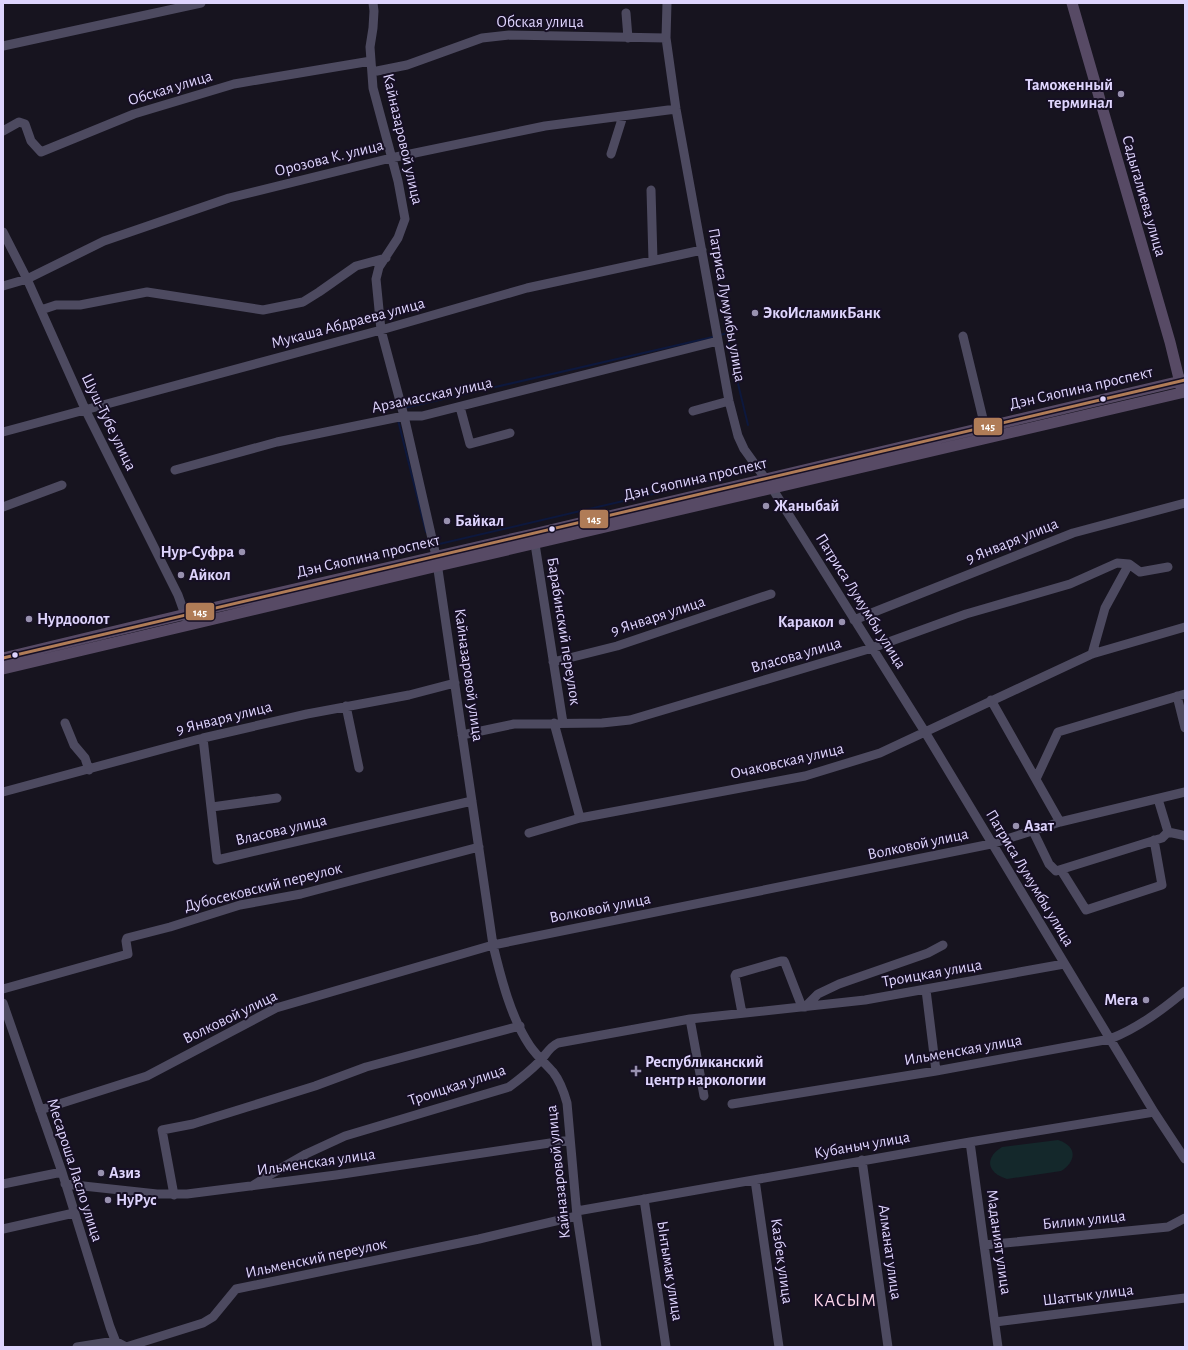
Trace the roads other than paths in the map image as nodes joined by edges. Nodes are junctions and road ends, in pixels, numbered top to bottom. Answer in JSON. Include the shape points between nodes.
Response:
{"nodes":[{"id":1,"x":201,"y":3,"type":"edge"},
{"id":2,"x":373,"y":3,"type":"edge"},
{"id":3,"x":667,"y":3,"type":"edge"},
{"id":4,"x":1072,"y":3,"type":"edge"},
{"id":5,"x":626,"y":13,"type":"dead end"},
{"id":6,"x":628,"y":38,"type":"junction"},
{"id":7,"x":666,"y":38,"type":"junction"},
{"id":8,"x":3,"y":46,"type":"edge"},
{"id":9,"x":371,"y":61,"type":"junction"},
{"id":10,"x":372,"y":72,"type":"junction"},
{"id":11,"x":676,"y":109,"type":"junction"},
{"id":12,"x":623,"y":116,"type":"junction"},
{"id":13,"x":3,"y":131,"type":"edge"},
{"id":14,"x":611,"y":154,"type":"dead end"},
{"id":15,"x":391,"y":158,"type":"junction"},
{"id":16,"x":651,"y":190,"type":"dead end"},
{"id":17,"x":3,"y":232,"type":"edge"},
{"id":18,"x":702,"y":250,"type":"junction"},
{"id":19,"x":386,"y":258,"type":"junction"},
{"id":20,"x":653,"y":260,"type":"junction"},
{"id":21,"x":27,"y":279,"type":"junction"},
{"id":22,"x":3,"y":286,"type":"edge"},
{"id":23,"x":41,"y":310,"type":"junction"},
{"id":24,"x":381,"y":330,"type":"junction"},
{"id":25,"x":963,"y":336,"type":"dead end"},
{"id":26,"x":718,"y":341,"type":"junction"},
{"id":27,"x":1182,"y":381,"type":"edge"},
{"id":28,"x":1184,"y":394,"type":"edge"},
{"id":29,"x":729,"y":402,"type":"junction"},
{"id":30,"x":460,"y":407,"type":"junction"},
{"id":31,"x":86,"y":411,"type":"junction"},
{"id":32,"x":693,"y":411,"type":"dead end"},
{"id":33,"x":404,"y":416,"type":"junction"},
{"id":34,"x":985,"y":427,"type":"junction"},
{"id":35,"x":3,"y":432,"type":"edge"},
{"id":36,"x":510,"y":433,"type":"dead end"},
{"id":37,"x":176,"y":470,"type":"dead end"},
{"id":38,"x":769,"y":483,"type":"junction"},
{"id":39,"x":62,"y":485,"type":"dead end"},
{"id":40,"x":1185,"y":503,"type":"edge"},
{"id":41,"x":3,"y":506,"type":"edge"},
{"id":42,"x":611,"y":521,"type":"junction"},
{"id":43,"x":535,"y":544,"type":"junction"},
{"id":44,"x":437,"y":561,"type":"junction"},
{"id":45,"x":1129,"y":564,"type":"junction"},
{"id":46,"x":1168,"y":567,"type":"dead end"},
{"id":47,"x":771,"y":594,"type":"dead end"},
{"id":48,"x":187,"y":619,"type":"junction"},
{"id":49,"x":854,"y":620,"type":"junction"},
{"id":50,"x":1185,"y":627,"type":"edge"},
{"id":51,"x":872,"y":648,"type":"junction"},
{"id":52,"x":1092,"y":654,"type":"junction"},
{"id":53,"x":3,"y":658,"type":"edge"},
{"id":54,"x":553,"y":662,"type":"junction"},
{"id":55,"x":3,"y":669,"type":"edge"},
{"id":56,"x":455,"y":683,"type":"junction"},
{"id":57,"x":1181,"y":695,"type":"edge"},
{"id":58,"x":991,"y":700,"type":"junction"},
{"id":59,"x":346,"y":706,"type":"junction"},
{"id":60,"x":65,"y":723,"type":"dead end"},
{"id":61,"x":559,"y":723,"type":"junction"},
{"id":62,"x":1185,"y":728,"type":"edge"},
{"id":63,"x":925,"y":732,"type":"junction"},
{"id":64,"x":462,"y":735,"type":"junction"},
{"id":65,"x":203,"y":738,"type":"junction"},
{"id":66,"x":359,"y":768,"type":"dead end"},
{"id":67,"x":89,"y":770,"type":"junction"},
{"id":68,"x":1036,"y":779,"type":"junction"},
{"id":69,"x":3,"y":792,"type":"edge"},
{"id":70,"x":1185,"y":792,"type":"edge"},
{"id":71,"x":278,"y":798,"type":"dead end"},
{"id":72,"x":1158,"y":798,"type":"junction"},
{"id":73,"x":472,"y":801,"type":"junction"},
{"id":74,"x":212,"y":807,"type":"junction"},
{"id":75,"x":580,"y":818,"type":"junction"},
{"id":76,"x":1060,"y":822,"type":"junction"},
{"id":77,"x":1033,"y":831,"type":"junction"},
{"id":78,"x":1168,"y":832,"type":"junction"},
{"id":79,"x":529,"y":833,"type":"dead end"},
{"id":80,"x":1185,"y":836,"type":"edge"},
{"id":81,"x":1154,"y":840,"type":"junction"},
{"id":82,"x":991,"y":844,"type":"junction"},
{"id":83,"x":479,"y":847,"type":"junction"},
{"id":84,"x":1061,"y":870,"type":"junction"},
{"id":85,"x":493,"y":945,"type":"junction"},
{"id":86,"x":943,"y":945,"type":"dead end"},
{"id":87,"x":1064,"y":964,"type":"junction"},
{"id":88,"x":3,"y":989,"type":"edge"},
{"id":89,"x":926,"y":990,"type":"junction"},
{"id":90,"x":1185,"y":991,"type":"edge"},
{"id":91,"x":3,"y":1003,"type":"edge"},
{"id":92,"x":803,"y":1007,"type":"junction"},
{"id":93,"x":742,"y":1012,"type":"junction"},
{"id":94,"x":690,"y":1019,"type":"junction"},
{"id":95,"x":520,"y":1026,"type":"junction"},
{"id":96,"x":1110,"y":1039,"type":"junction"},
{"id":97,"x":541,"y":1060,"type":"junction"},
{"id":98,"x":936,"y":1071,"type":"junction"},
{"id":99,"x":704,"y":1096,"type":"dead end"},
{"id":100,"x":732,"y":1104,"type":"dead end"},
{"id":101,"x":40,"y":1110,"type":"junction"},
{"id":102,"x":1154,"y":1112,"type":"junction"},
{"id":103,"x":570,"y":1140,"type":"junction"},
{"id":104,"x":970,"y":1142,"type":"junction"},
{"id":105,"x":1185,"y":1159,"type":"edge"},
{"id":106,"x":862,"y":1160,"type":"junction"},
{"id":107,"x":62,"y":1172,"type":"junction"},
{"id":108,"x":755,"y":1180,"type":"junction"},
{"id":109,"x":3,"y":1184,"type":"edge"},
{"id":110,"x":65,"y":1184,"type":"junction"},
{"id":111,"x":252,"y":1186,"type":"junction"},
{"id":112,"x":174,"y":1195,"type":"junction"},
{"id":113,"x":644,"y":1199,"type":"junction"},
{"id":114,"x":74,"y":1213,"type":"junction"},
{"id":115,"x":577,"y":1214,"type":"junction"},
{"id":116,"x":1185,"y":1218,"type":"edge"},
{"id":117,"x":3,"y":1229,"type":"edge"},
{"id":118,"x":984,"y":1245,"type":"junction"},
{"id":119,"x":1185,"y":1298,"type":"edge"},
{"id":120,"x":995,"y":1322,"type":"junction"},
{"id":121,"x":117,"y":1344,"type":"edge"},
{"id":122,"x":77,"y":1347,"type":"edge"},
{"id":123,"x":597,"y":1347,"type":"edge"},
{"id":124,"x":666,"y":1347,"type":"edge"},
{"id":125,"x":779,"y":1347,"type":"edge"},
{"id":126,"x":888,"y":1347,"type":"edge"},
{"id":127,"x":998,"y":1347,"type":"edge"}],
"edges":[{"from":1,"to":8,"type":"street"},
{"from":2,"to":9,"type":"street","name":"Кайназаровой улица"},
{"from":3,"to":7,"type":"street","name":"Патриса Лумумбы улица"},
{"from":4,"to":27,"type":"main road","name":"Садыгалиева улица"},
{"from":5,"to":6,"type":"street"},
{"from":6,"to":7,"type":"street","name":"Обская улица"},
{"from":6,"to":10,"type":"street","name":"Обская улица","via":[[509,35],[482,38],[407,65]]},
{"from":7,"to":11,"type":"street","name":"Патриса Лумумбы улица"},
{"from":9,"to":10,"type":"street","name":"Кайназаровой улица"},
{"from":9,"to":13,"type":"street","name":"Обская улица","via":[[234,84],[134,114],[41,152],[31,140],[26,124],[19,122]]},
{"from":10,"to":15,"type":"street","name":"Кайназаровой улица","via":[[373,88]]},
{"from":11,"to":12,"type":"street","name":"Орозова К. улица"},
{"from":11,"to":18,"type":"street","name":"Патриса Лумумбы улица"},
{"from":12,"to":14,"type":"street"},
{"from":12,"to":15,"type":"street","name":"Орозова К. улица","via":[[545,126]]},
{"from":15,"to":19,"type":"street","name":"Кайназаровой улица","via":[[405,219],[398,238]]},
{"from":15,"to":21,"type":"street","name":"Орозова К. улица","via":[[229,198],[104,241]]},
{"from":16,"to":20,"type":"street"},
{"from":17,"to":21,"type":"street","name":"Шуш-Тубе улица"},
{"from":18,"to":20,"type":"street","name":"Мукаша Абдраева улица"},
{"from":18,"to":26,"type":"street","name":"Патриса Лумумбы улица"},
{"from":19,"to":23,"type":"street","via":[[356,266],[303,302],[263,310],[147,292],[80,304],[56,305]]},
{"from":19,"to":24,"type":"street","name":"Кайназаровой улица","via":[[379,267],[376,278]]},
{"from":20,"to":24,"type":"street","name":"Мукаша Абдраева улица","via":[[528,288]]},
{"from":21,"to":22,"type":"street","name":"Орозова К. улица"},
{"from":21,"to":23,"type":"street","name":"Шуш-Тубе улица"},
{"from":23,"to":31,"type":"street","name":"Шуш-Тубе улица"},
{"from":24,"to":31,"type":"street","name":"Мукаша Абдраева улица"},
{"from":24,"to":33,"type":"street","name":"Кайназаровой улица"},
{"from":25,"to":34,"type":"street"},
{"from":26,"to":29,"type":"street","name":"Патриса Лумумбы улица"},
{"from":26,"to":30,"type":"street","name":"Арзамасская улица"},
{"from":27,"to":28,"type":"main road","name":"Садыгалиева улица"},
{"from":27,"to":34,"type":"main road","name":"Дэн Сяопина проспект"},
{"from":28,"to":38,"type":"main road","name":"Дэн Сяопина проспект"},
{"from":29,"to":32,"type":"street"},
{"from":29,"to":38,"type":"street","name":"Патриса Лумумбы улица","via":[[738,436]]},
{"from":30,"to":33,"type":"street","name":"Арзамасская улица","via":[[422,416]]},
{"from":30,"to":36,"type":"street","via":[[470,444]]},
{"from":31,"to":35,"type":"street","name":"Мукаша Абдраева улица"},
{"from":31,"to":48,"type":"street","name":"Шуш-Тубе улица","via":[[178,595]]},
{"from":33,"to":37,"type":"street","name":"Арзамасская улица","via":[[276,442]]},
{"from":33,"to":44,"type":"street","name":"Кайназаровой улица"},
{"from":34,"to":38,"type":"main road","name":"Дэн Сяопина проспект"},
{"from":38,"to":42,"type":"main road","name":"Дэн Сяопина проспект"},
{"from":38,"to":49,"type":"street","name":"Патриса Лумумбы улица"},
{"from":39,"to":41,"type":"street"},
{"from":40,"to":49,"type":"street","name":"9 Января улица","via":[[1073,533]]},
{"from":42,"to":43,"type":"main road","name":"Дэн Сяопина проспект"},
{"from":42,"to":44,"type":"main road","name":"Дэн Сяопина проспект"},
{"from":43,"to":44,"type":"main road","name":"Дэн Сяопина проспект"},
{"from":43,"to":54,"type":"street","name":"Барабинский переулок"},
{"from":44,"to":48,"type":"main road","name":"Дэн Сяопина проспект"},
{"from":44,"to":56,"type":"street","name":"Кайназаровой улица"},
{"from":45,"to":46,"type":"street","name":"Власова улица","via":[[1140,572]]},
{"from":45,"to":51,"type":"street","name":"Власова улица","via":[[1116,563],[1070,584],[966,614]]},
{"from":45,"to":52,"type":"street","via":[[1105,608]]},
{"from":47,"to":54,"type":"street","name":"9 Января улица","via":[[618,646]]},
{"from":48,"to":53,"type":"main road","name":"Дэн Сяопина проспект"},
{"from":48,"to":55,"type":"main road","name":"Дэн Сяопина проспект"},
{"from":49,"to":51,"type":"street","name":"Патриса Лумумбы улица"},
{"from":50,"to":52,"type":"street","name":"Очаковская улица"},
{"from":51,"to":61,"type":"street","name":"Власова улица","via":[[630,720]]},
{"from":51,"to":63,"type":"street","name":"Патриса Лумумбы улица"},
{"from":52,"to":58,"type":"street","name":"Очаковская улица"},
{"from":54,"to":61,"type":"street","name":"Барабинский переулок"},
{"from":56,"to":59,"type":"street","name":"9 Января улица"},
{"from":56,"to":64,"type":"street","name":"Кайназаровой улица"},
{"from":57,"to":62,"type":"street"},
{"from":57,"to":68,"type":"street","via":[[1058,732]]},
{"from":58,"to":63,"type":"street","name":"Очаковская улица"},
{"from":58,"to":68,"type":"street"},
{"from":59,"to":65,"type":"street","name":"9 Января улица"},
{"from":59,"to":66,"type":"street"},
{"from":60,"to":67,"type":"street"},
{"from":61,"to":64,"type":"street","name":"Власова улица","via":[[514,724]]},
{"from":61,"to":75,"type":"street"},
{"from":63,"to":75,"type":"street","name":"Очаковская улица","via":[[880,753],[804,776]]},
{"from":63,"to":82,"type":"street","name":"Патриса Лумумбы улица"},
{"from":64,"to":73,"type":"street","name":"Кайназаровой улица"},
{"from":65,"to":67,"type":"street","name":"9 Января улица"},
{"from":65,"to":74,"type":"street","name":"Власова улица"},
{"from":67,"to":69,"type":"street","name":"9 Января улица"},
{"from":68,"to":76,"type":"street"},
{"from":70,"to":72,"type":"street","name":"Волковой улица"},
{"from":71,"to":74,"type":"street"},
{"from":72,"to":76,"type":"street","name":"Волковой улица"},
{"from":72,"to":78,"type":"street"},
{"from":73,"to":74,"type":"street","name":"Власова улица","via":[[217,860]]},
{"from":73,"to":83,"type":"street","name":"Кайназаровой улица"},
{"from":75,"to":79,"type":"street","name":"Очаковская улица"},
{"from":76,"to":77,"type":"street","name":"Волковой улица"},
{"from":77,"to":82,"type":"street","name":"Волковой улица"},
{"from":77,"to":84,"type":"street","via":[[1049,864],[1056,871]]},
{"from":78,"to":80,"type":"street"},
{"from":78,"to":81,"type":"street","via":[[1162,838]]},
{"from":81,"to":84,"type":"street"},
{"from":81,"to":84,"type":"street","via":[[1162,885],[1086,910]]},
{"from":82,"to":85,"type":"street","name":"Волковой улица"},
{"from":82,"to":87,"type":"street","name":"Патриса Лумумбы улица"},
{"from":83,"to":85,"type":"street","name":"Кайназаровой улица"},
{"from":83,"to":88,"type":"street","name":"Дубосековский переулок","via":[[295,895],[240,905],[127,938],[128,954]]},
{"from":85,"to":95,"type":"street","name":"Кайназаровой улица","via":[[503,986]]},
{"from":85,"to":101,"type":"street","name":"Волковой улица","via":[[276,1008],[147,1076]]},
{"from":86,"to":92,"type":"street","name":"Троицкая улица","via":[[928,953],[838,984],[818,994]]},
{"from":87,"to":89,"type":"street","name":"Троицкая улица"},
{"from":87,"to":96,"type":"street","name":"Патриса Лумумбы улица"},
{"from":89,"to":92,"type":"street","name":"Троицкая улица"},
{"from":89,"to":98,"type":"street"},
{"from":90,"to":96,"type":"street","name":"Ильменская улица","via":[[1126,1033]]},
{"from":91,"to":101,"type":"street","name":"Месароша Ласло улица"},
{"from":92,"to":93,"type":"street","name":"Троицкая улица"},
{"from":92,"to":93,"type":"street","via":[[784,961],[781,960],[736,974]]},
{"from":93,"to":94,"type":"street","name":"Троицкая улица"},
{"from":94,"to":97,"type":"street","name":"Троицкая улица","via":[[558,1043],[552,1046]]},
{"from":94,"to":99,"type":"street"},
{"from":95,"to":97,"type":"street","name":"Кайназаровой улица","via":[[530,1046]]},
{"from":95,"to":112,"type":"street","via":[[366,1067],[315,1086],[193,1124],[162,1130]]},
{"from":96,"to":98,"type":"street","name":"Ильменская улица"},
{"from":96,"to":102,"type":"street","name":"Патриса Лумумбы улица"},
{"from":97,"to":103,"type":"street","name":"Кайназаровой улица","via":[[554,1073],[562,1088],[567,1103]]},
{"from":97,"to":111,"type":"street","name":"Троицкая улица","via":[[527,1074],[509,1086],[345,1136],[306,1154]]},
{"from":98,"to":100,"type":"street","name":"Ильменская улица"},
{"from":101,"to":107,"type":"street","name":"Месароша Ласло улица"},
{"from":102,"to":104,"type":"street","name":"Кубаныч улица"},
{"from":102,"to":105,"type":"street","name":"Патриса Лумумбы улица"},
{"from":103,"to":111,"type":"street","name":"Ильменская улица"},
{"from":103,"to":115,"type":"street","name":"Кайназаровой улица"},
{"from":104,"to":106,"type":"street","name":"Кубаныч улица"},
{"from":104,"to":118,"type":"street","name":"Маданият улица"},
{"from":106,"to":108,"type":"street","name":"Кубаныч улица"},
{"from":106,"to":126,"type":"street","name":"Алманат улица"},
{"from":107,"to":109,"type":"street"},
{"from":107,"to":110,"type":"street","name":"Месароша Ласло улица"},
{"from":108,"to":113,"type":"street","name":"Кубаныч улица"},
{"from":108,"to":125,"type":"street","name":"Казбек улица"},
{"from":110,"to":112,"type":"street","name":"Ильменская улица"},
{"from":110,"to":114,"type":"street","name":"Месароша Ласло улица"},
{"from":111,"to":112,"type":"street","name":"Ильменская улица"},
{"from":113,"to":115,"type":"street","name":"Кубаныч улица"},
{"from":113,"to":124,"type":"street","name":"Ынтымак улица"},
{"from":114,"to":117,"type":"street"},
{"from":114,"to":121,"type":"street","name":"Месароша Ласло улица"},
{"from":115,"to":121,"type":"street","name":"Ильменский переулок","via":[[479,1239],[236,1290],[213,1317],[203,1323],[126,1347]]},
{"from":115,"to":123,"type":"street","name":"Кайназаровой улица"},
{"from":116,"to":118,"type":"street","name":"Билим улица","via":[[1168,1227]]},
{"from":118,"to":120,"type":"street","name":"Маданият улица"},
{"from":119,"to":120,"type":"street","name":"Шаттык улица"},
{"from":120,"to":127,"type":"street","name":"Маданият улица"},
{"from":121,"to":122,"type":"street","name":"Ильменский переулок"}]}
